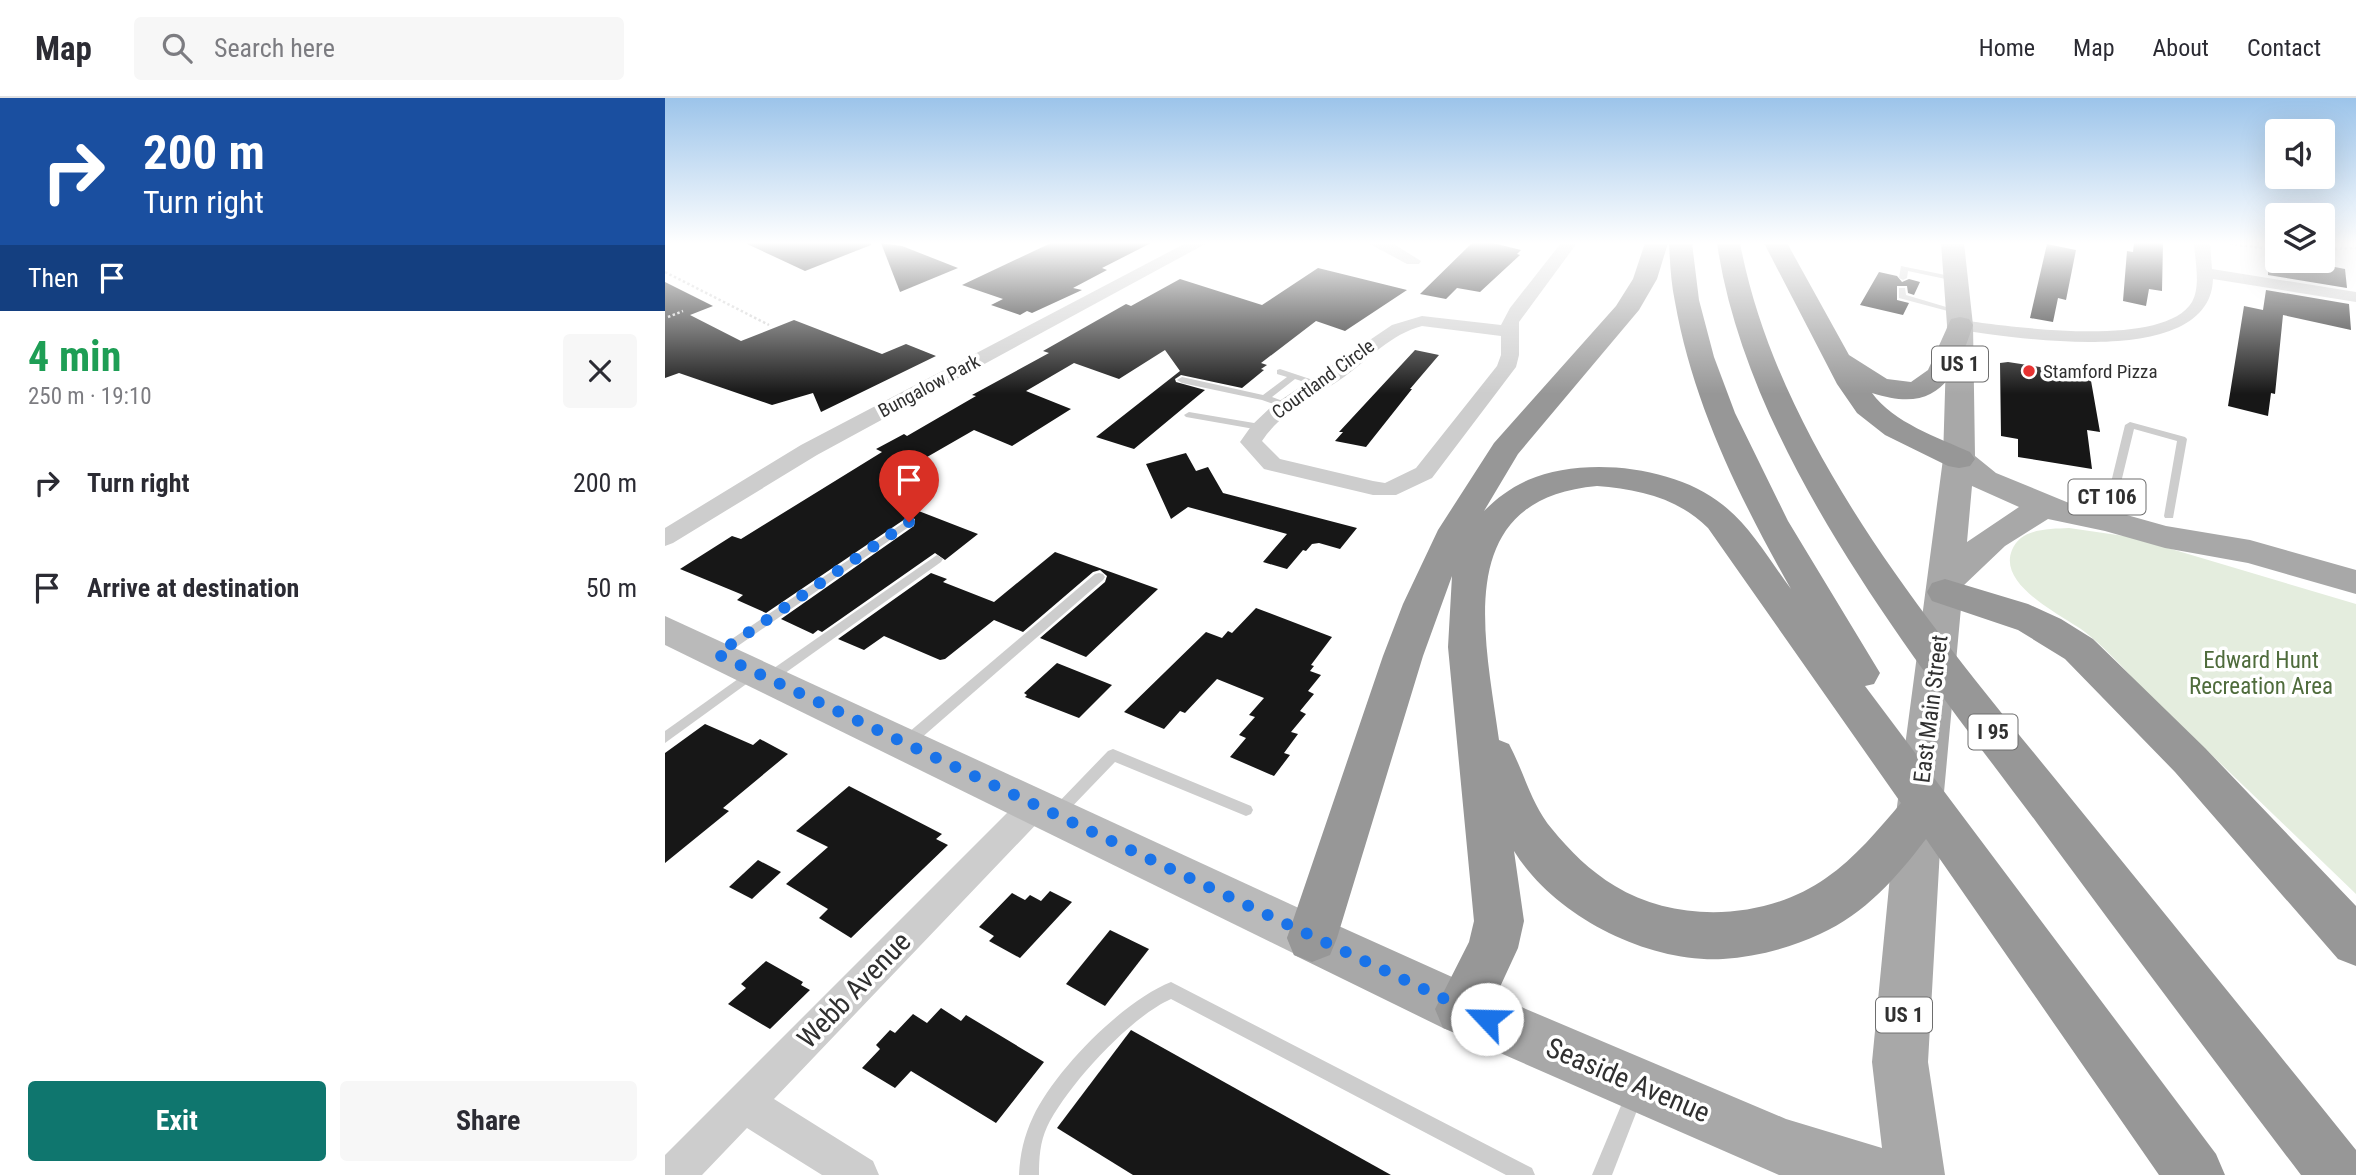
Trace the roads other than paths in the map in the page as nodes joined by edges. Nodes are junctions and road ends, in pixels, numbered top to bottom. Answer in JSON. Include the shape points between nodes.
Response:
{"nodes":[{"id":1,"x":1104,"y":293,"type":"edge"},
{"id":2,"x":1530,"y":293,"type":"edge"},
{"id":3,"x":1637,"y":293,"type":"edge"},
{"id":4,"x":1687,"y":293,"type":"edge"},
{"id":5,"x":1740,"y":293,"type":"edge"},
{"id":6,"x":1802,"y":293,"type":"edge"},
{"id":7,"x":1902,"y":293,"type":"edge"},
{"id":8,"x":1956,"y":293,"type":"edge"},
{"id":9,"x":2201,"y":293,"type":"edge"},
{"id":10,"x":2332,"y":293,"type":"edge"},
{"id":11,"x":2356,"y":297,"type":"edge"},
{"id":12,"x":1810,"y":307,"type":"junction"},
{"id":13,"x":1959,"y":318,"type":"junction"},
{"id":14,"x":1510,"y":332,"type":"junction"},
{"id":15,"x":1280,"y":372,"type":"dead end"},
{"id":16,"x":1294,"y":376,"type":"junction"},
{"id":17,"x":1181,"y":380,"type":"dead end"},
{"id":18,"x":1317,"y":383,"type":"junction"},
{"id":19,"x":1265,"y":398,"type":"junction"},
{"id":20,"x":1285,"y":404,"type":"junction"},
{"id":21,"x":1189,"y":415,"type":"dead end"},
{"id":22,"x":1260,"y":427,"type":"junction"},
{"id":23,"x":1959,"y":459,"type":"junction"},
{"id":24,"x":2112,"y":499,"type":"junction"},
{"id":25,"x":2047,"y":507,"type":"junction"},
{"id":26,"x":909,"y":522,"type":"dead end"},
{"id":27,"x":2167,"y":527,"type":"junction"},
{"id":28,"x":665,"y":538,"type":"edge"},
{"id":29,"x":937,"y":559,"type":"dead end"},
{"id":30,"x":1099,"y":577,"type":"dead end"},
{"id":31,"x":2356,"y":582,"type":"edge"},
{"id":32,"x":1945,"y":592,"type":"junction"},
{"id":33,"x":665,"y":629,"type":"edge"},
{"id":34,"x":717,"y":654,"type":"junction"},
{"id":35,"x":763,"y":675,"type":"junction"},
{"id":36,"x":1471,"y":683,"type":"junction"},
{"id":37,"x":665,"y":738,"type":"edge"},
{"id":38,"x":907,"y":742,"type":"junction"},
{"id":39,"x":1045,"y":810,"type":"junction"},
{"id":40,"x":1246,"y":810,"type":"dead end"},
{"id":41,"x":1917,"y":834,"type":"junction"},
{"id":42,"x":1312,"y":938,"type":"junction"},
{"id":43,"x":2356,"y":942,"type":"edge"},
{"id":44,"x":1462,"y":1009,"type":"junction"},
{"id":45,"x":1638,"y":1084,"type":"junction"},
{"id":46,"x":744,"y":1102,"type":"junction"},
{"id":47,"x":674,"y":1175,"type":"edge"},
{"id":48,"x":859,"y":1175,"type":"edge"},
{"id":49,"x":1029,"y":1175,"type":"edge"},
{"id":50,"x":1525,"y":1175,"type":"edge"},
{"id":51,"x":1602,"y":1175,"type":"edge"},
{"id":52,"x":1875,"y":1175,"type":"edge"},
{"id":53,"x":1915,"y":1175,"type":"edge"},
{"id":54,"x":2195,"y":1175,"type":"edge"},
{"id":55,"x":2203,"y":1175,"type":"edge"},
{"id":56,"x":2338,"y":1175,"type":"edge"}],
"edges":[{"from":1,"to":28,"type":"street","name":"Bungalow Park","via":[[809,450]]},
{"from":2,"to":14,"type":"street","name":"Courtland Circle","via":[[1510,322]]},
{"from":3,"to":42,"type":"highway","via":[[1524,426],[1455,530],[1403,656]]},
{"from":4,"to":55,"type":"highway","via":[[1713,389],[1752,481],[1816,601],[1916,757]]},
{"from":5,"to":56,"type":"highway","number":"I 95","via":[[1774,391],[1853,537],[2008,753]]},
{"from":6,"to":12,"type":"highway"},
{"from":7,"to":13,"type":"lane"},
{"from":8,"to":13,"type":"main road","name":"East Main Street","number":"US 1"},
{"from":9,"to":13,"type":"street","via":[[2191,313],[2175,322],[2120,336],[2068,338]]},
{"from":10,"to":11,"type":"street"},
{"from":12,"to":13,"type":"highway","via":[[1855,373],[1888,388],[1915,389],[1933,382],[1944,368]]},
{"from":12,"to":23,"type":"highway","via":[[1867,407],[1896,429]]},
{"from":13,"to":23,"type":"main road","name":"East Main Street","number":"US 1"},
{"from":14,"to":18,"type":"street","name":"Courtland Circle","via":[[1436,322],[1409,324],[1388,332]]},
{"from":14,"to":22,"type":"street","name":"Courtland Circle","via":[[1510,355],[1500,377],[1424,473],[1401,486],[1373,488],[1272,464],[1251,442]]},
{"from":15,"to":16,"type":"lane"},
{"from":16,"to":18,"type":"lane"},
{"from":16,"to":19,"type":"lane"},
{"from":17,"to":19,"type":"lane"},
{"from":18,"to":20,"type":"street","name":"Courtland Circle"},
{"from":19,"to":20,"type":"lane"},
{"from":20,"to":22,"type":"street","name":"Courtland Circle"},
{"from":21,"to":22,"type":"lane"},
{"from":23,"to":24,"type":"main road","number":"CT 106"},
{"from":23,"to":25,"type":"main road","number":"CT 106","via":[[1985,480]]},
{"from":23,"to":32,"type":"main road","name":"East Main Street","number":"US 1"},
{"from":24,"to":27,"type":"main road","number":"CT 106"},
{"from":24,"to":27,"type":"lane","via":[[2130,425],[2182,439]]},
{"from":25,"to":27,"type":"main road","number":"CT 106"},
{"from":25,"to":32,"type":"main road","via":[[1998,532]]},
{"from":26,"to":34,"type":"lane"},
{"from":27,"to":31,"type":"main road","number":"CT 106"},
{"from":29,"to":35,"type":"lane"},
{"from":30,"to":38,"type":"lane"},
{"from":32,"to":41,"type":"main road","name":"East Main Street","number":"US 1"},
{"from":32,"to":43,"type":"highway","via":[[2024,615],[2079,649],[2190,760]]},
{"from":33,"to":34,"type":"main road","name":"Seaside Avenue"},
{"from":34,"to":35,"type":"main road","name":"Seaside Avenue"},
{"from":35,"to":37,"type":"lane"},
{"from":35,"to":38,"type":"main road","name":"Seaside Avenue"},
{"from":36,"to":41,"type":"highway","via":[[1509,795],[1535,843],[1570,882],[1594,900],[1653,926],[1713,937],[1743,935],[1798,920],[1842,895]]},
{"from":36,"to":44,"type":"highway","via":[[1499,921],[1493,948]]},
{"from":36,"to":54,"type":"highway","via":[[1466,615],[1469,587],[1483,538],[1507,506],[1547,484],[1617,477],[1663,487],[1705,508],[1734,537]]},
{"from":38,"to":39,"type":"main road","name":"Seaside Avenue"},
{"from":39,"to":40,"type":"lane","via":[[1113,755]]},
{"from":39,"to":42,"type":"main road","name":"Seaside Avenue"},
{"from":39,"to":46,"type":"street","name":"Webb Avenue"},
{"from":41,"to":53,"type":"main road","name":"East Main Street","number":"US 1","via":[[1901,1062]]},
{"from":42,"to":44,"type":"main road","name":"Seaside Avenue"},
{"from":44,"to":45,"type":"main road","name":"Seaside Avenue"},
{"from":45,"to":51,"type":"lane"},
{"from":45,"to":52,"type":"main road","name":"Seaside Avenue","via":[[1785,1149]]},
{"from":46,"to":47,"type":"street","name":"Webb Avenue"},
{"from":46,"to":48,"type":"street"},
{"from":49,"to":50,"type":"lane","via":[[1028,1155],[1037,1129],[1061,1086],[1127,1016],[1150,998],[1171,990]]}]}
